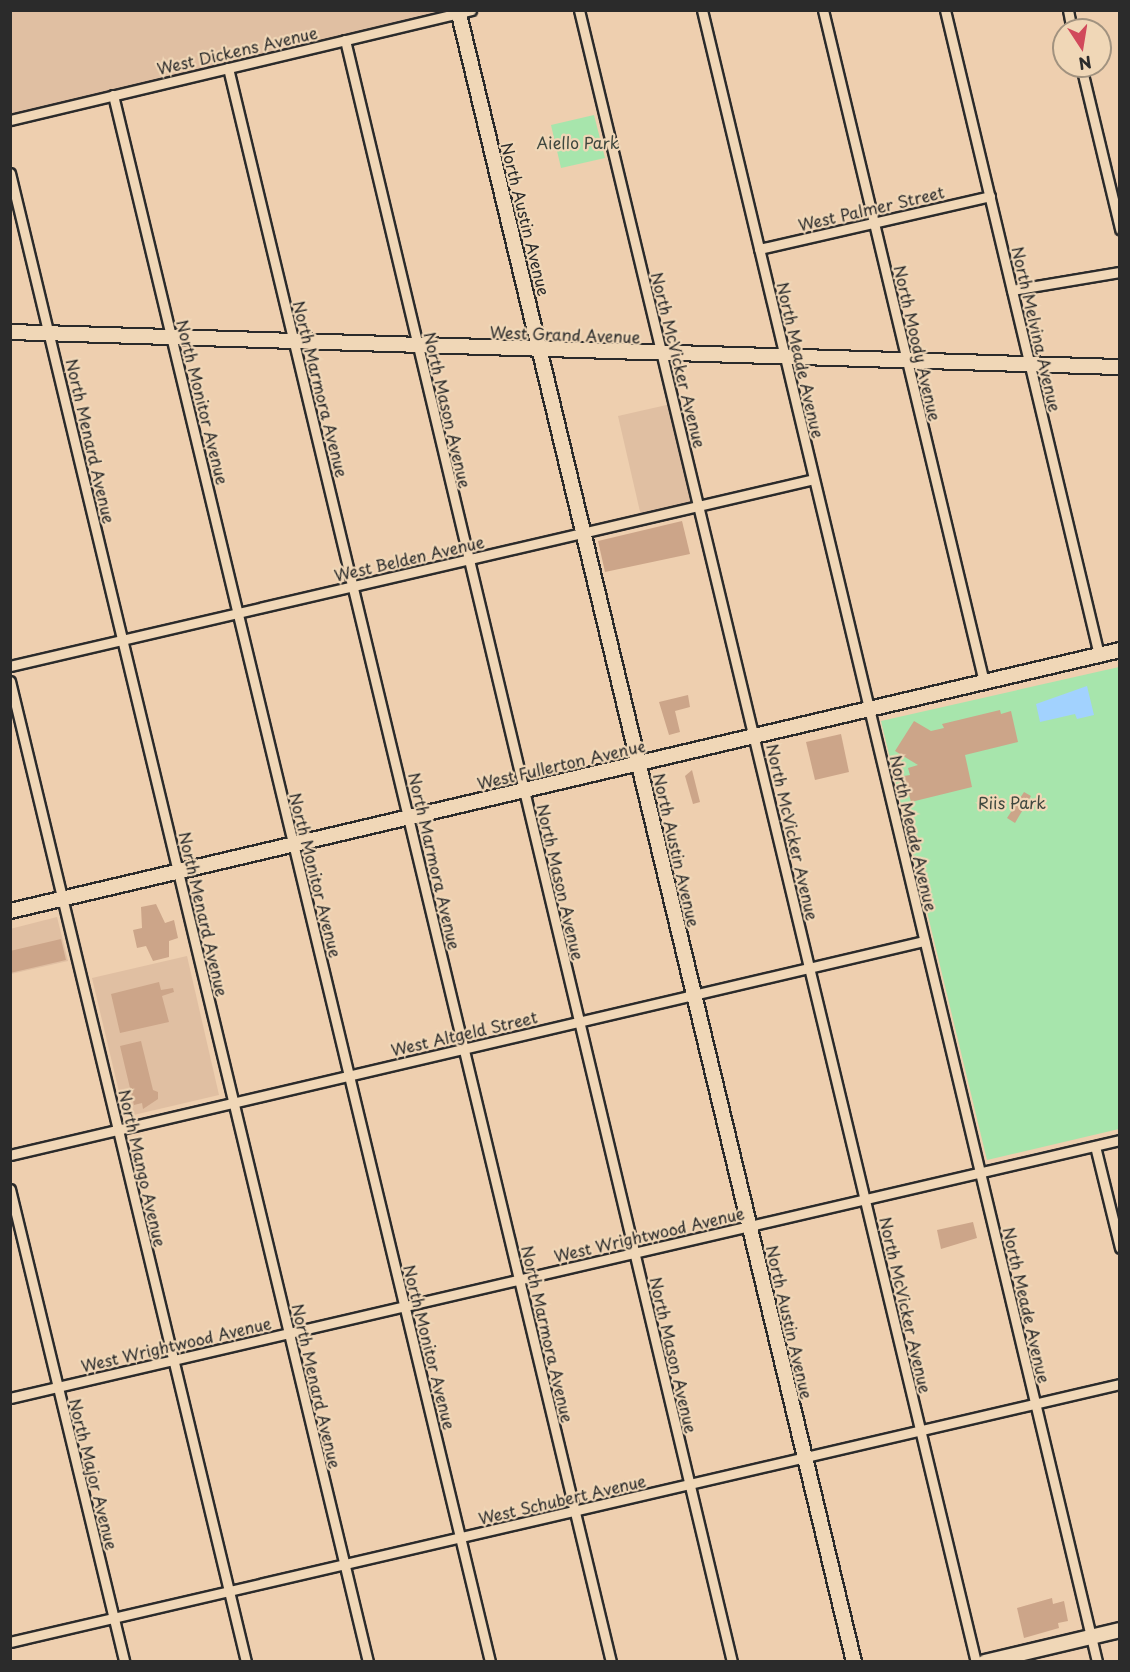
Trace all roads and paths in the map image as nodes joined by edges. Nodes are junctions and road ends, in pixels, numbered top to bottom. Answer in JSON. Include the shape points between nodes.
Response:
{"nodes":[{"id":1,"x":579,"y":10,"type":"edge"},
{"id":2,"x":702,"y":10,"type":"edge"},
{"id":3,"x":823,"y":10,"type":"edge"},
{"id":4,"x":945,"y":10,"type":"edge"},
{"id":5,"x":463,"y":11,"type":"edge"},
{"id":6,"x":345,"y":40,"type":"junction"},
{"id":7,"x":228,"y":68,"type":"junction"},
{"id":8,"x":1084,"y":78,"type":"edge"},
{"id":9,"x":113,"y":95,"type":"junction"},
{"id":10,"x":10,"y":120,"type":"edge"},
{"id":11,"x":10,"y":173,"type":"edge"},
{"id":12,"x":990,"y":196,"type":"junction"},
{"id":13,"x":874,"y":223,"type":"junction"},
{"id":14,"x":1119,"y":229,"type":"edge"},
{"id":15,"x":759,"y":249,"type":"junction"},
{"id":16,"x":1119,"y":272,"type":"edge"},
{"id":17,"x":1012,"y":290,"type":"junction"},
{"id":18,"x":10,"y":332,"type":"edge"},
{"id":19,"x":50,"y":333,"type":"junction"},
{"id":20,"x":172,"y":338,"type":"junction"},
{"id":21,"x":294,"y":342,"type":"junction"},
{"id":22,"x":418,"y":346,"type":"junction"},
{"id":23,"x":541,"y":350,"type":"junction"},
{"id":24,"x":663,"y":353,"type":"junction"},
{"id":25,"x":785,"y":358,"type":"junction"},
{"id":26,"x":907,"y":360,"type":"junction"},
{"id":27,"x":1030,"y":363,"type":"junction"},
{"id":28,"x":1119,"y":367,"type":"edge"},
{"id":29,"x":814,"y":479,"type":"junction"},
{"id":30,"x":699,"y":506,"type":"junction"},
{"id":31,"x":584,"y":532,"type":"junction"},
{"id":32,"x":469,"y":559,"type":"junction"},
{"id":33,"x":353,"y":586,"type":"junction"},
{"id":34,"x":238,"y":613,"type":"junction"},
{"id":35,"x":123,"y":640,"type":"junction"},
{"id":36,"x":1119,"y":650,"type":"edge"},
{"id":37,"x":1099,"y":655,"type":"junction"},
{"id":38,"x":10,"y":666,"type":"edge"},
{"id":39,"x":10,"y":681,"type":"edge"},
{"id":40,"x":984,"y":682,"type":"junction"},
{"id":41,"x":869,"y":709,"type":"junction"},
{"id":42,"x":754,"y":736,"type":"junction"},
{"id":43,"x":639,"y":763,"type":"junction"},
{"id":44,"x":524,"y":790,"type":"junction"},
{"id":45,"x":409,"y":817,"type":"junction"},
{"id":46,"x":293,"y":845,"type":"junction"},
{"id":47,"x":178,"y":872,"type":"junction"},
{"id":48,"x":63,"y":899,"type":"junction"},
{"id":49,"x":10,"y":911,"type":"edge"},
{"id":50,"x":924,"y":940,"type":"junction"},
{"id":51,"x":810,"y":968,"type":"junction"},
{"id":52,"x":695,"y":995,"type":"junction"},
{"id":53,"x":579,"y":1022,"type":"junction"},
{"id":54,"x":464,"y":1049,"type":"junction"},
{"id":55,"x":349,"y":1076,"type":"junction"},
{"id":56,"x":234,"y":1103,"type":"junction"},
{"id":57,"x":119,"y":1130,"type":"junction"},
{"id":58,"x":1119,"y":1140,"type":"edge"},
{"id":59,"x":1095,"y":1146,"type":"junction"},
{"id":60,"x":10,"y":1155,"type":"edge"},
{"id":61,"x":980,"y":1173,"type":"junction"},
{"id":62,"x":10,"y":1189,"type":"edge"},
{"id":63,"x":865,"y":1199,"type":"junction"},
{"id":64,"x":750,"y":1226,"type":"junction"},
{"id":65,"x":1119,"y":1248,"type":"edge"},
{"id":66,"x":634,"y":1253,"type":"junction"},
{"id":67,"x":519,"y":1280,"type":"junction"},
{"id":68,"x":405,"y":1307,"type":"junction"},
{"id":69,"x":289,"y":1334,"type":"junction"},
{"id":70,"x":174,"y":1360,"type":"junction"},
{"id":71,"x":1119,"y":1384,"type":"edge"},
{"id":72,"x":58,"y":1387,"type":"junction"},
{"id":73,"x":10,"y":1398,"type":"edge"},
{"id":74,"x":1035,"y":1404,"type":"junction"},
{"id":75,"x":920,"y":1431,"type":"junction"},
{"id":76,"x":805,"y":1457,"type":"junction"},
{"id":77,"x":690,"y":1484,"type":"junction"},
{"id":78,"x":575,"y":1511,"type":"junction"},
{"id":79,"x":460,"y":1538,"type":"junction"},
{"id":80,"x":345,"y":1564,"type":"junction"},
{"id":81,"x":229,"y":1591,"type":"junction"},
{"id":82,"x":114,"y":1618,"type":"junction"},
{"id":83,"x":1119,"y":1630,"type":"edge"},
{"id":84,"x":1091,"y":1637,"type":"junction"},
{"id":85,"x":10,"y":1642,"type":"edge"},
{"id":86,"x":124,"y":1662,"type":"edge"},
{"id":87,"x":246,"y":1662,"type":"edge"},
{"id":88,"x":368,"y":1662,"type":"edge"},
{"id":89,"x":490,"y":1662,"type":"edge"},
{"id":90,"x":610,"y":1662,"type":"edge"},
{"id":91,"x":732,"y":1662,"type":"edge"},
{"id":92,"x":854,"y":1662,"type":"edge"},
{"id":93,"x":976,"y":1662,"type":"edge"},
{"id":94,"x":985,"y":1662,"type":"edge"},
{"id":95,"x":1097,"y":1662,"type":"edge"}],
"edges":[{"from":1,"to":24,"type":"street","name":"North McVicker Avenue"},
{"from":2,"to":15,"type":"street","name":"North Meade Avenue"},
{"from":3,"to":13,"type":"street","name":"North Moody Avenue"},
{"from":4,"to":12,"type":"street","name":"North Melvina Avenue"},
{"from":5,"to":6,"type":"street","name":"West Dickens Avenue"},
{"from":5,"to":23,"type":"main road","name":"North Austin Avenue"},
{"from":6,"to":7,"type":"street","name":"West Dickens Avenue"},
{"from":6,"to":22,"type":"street","name":"North Mason Avenue"},
{"from":7,"to":9,"type":"street","name":"West Dickens Avenue"},
{"from":7,"to":21,"type":"street","name":"North Marmora Avenue"},
{"from":8,"to":14,"type":"street"},
{"from":9,"to":10,"type":"street","name":"West Dickens Avenue"},
{"from":9,"to":20,"type":"street","name":"North Monitor Avenue"},
{"from":11,"to":19,"type":"street","name":"North Menard Avenue"},
{"from":12,"to":13,"type":"street","name":"West Palmer Street"},
{"from":12,"to":17,"type":"street","name":"North Melvina Avenue"},
{"from":13,"to":15,"type":"street","name":"West Palmer Street"},
{"from":13,"to":26,"type":"street","name":"North Moody Avenue"},
{"from":15,"to":25,"type":"street","name":"North Meade Avenue"},
{"from":16,"to":17,"type":"street"},
{"from":17,"to":27,"type":"street","name":"North Melvina Avenue"},
{"from":18,"to":19,"type":"main road","name":"West Grand Avenue"},
{"from":19,"to":20,"type":"main road","name":"West Grand Avenue"},
{"from":19,"to":35,"type":"street","name":"North Menard Avenue"},
{"from":20,"to":21,"type":"main road","name":"West Grand Avenue"},
{"from":20,"to":34,"type":"street","name":"North Monitor Avenue"},
{"from":21,"to":22,"type":"main road","name":"West Grand Avenue"},
{"from":21,"to":33,"type":"street","name":"North Marmora Avenue"},
{"from":22,"to":23,"type":"main road","name":"West Grand Avenue"},
{"from":22,"to":32,"type":"street","name":"North Mason Avenue"},
{"from":23,"to":24,"type":"main road","name":"West Grand Avenue"},
{"from":23,"to":31,"type":"main road","name":"North Austin Avenue"},
{"from":24,"to":25,"type":"main road","name":"West Grand Avenue"},
{"from":24,"to":30,"type":"street","name":"North McVicker Avenue"},
{"from":25,"to":26,"type":"main road","name":"West Grand Avenue"},
{"from":25,"to":29,"type":"street","name":"North Meade Avenue"},
{"from":26,"to":27,"type":"main road","name":"West Grand Avenue"},
{"from":26,"to":40,"type":"street","name":"North Moody Avenue"},
{"from":27,"to":28,"type":"main road","name":"West Grand Avenue"},
{"from":27,"to":37,"type":"street","name":"North Melvina Avenue"},
{"from":29,"to":30,"type":"street","name":"West Belden Avenue"},
{"from":29,"to":41,"type":"street","name":"North Meade Avenue"},
{"from":30,"to":31,"type":"street","name":"West Belden Avenue"},
{"from":30,"to":42,"type":"street","name":"North McVicker Avenue"},
{"from":31,"to":32,"type":"street","name":"West Belden Avenue"},
{"from":31,"to":43,"type":"main road","name":"North Austin Avenue"},
{"from":32,"to":33,"type":"street","name":"West Belden Avenue"},
{"from":32,"to":44,"type":"street","name":"North Mason Avenue"},
{"from":33,"to":34,"type":"street","name":"West Belden Avenue"},
{"from":33,"to":45,"type":"street","name":"North Marmora Avenue"},
{"from":34,"to":35,"type":"street","name":"West Belden Avenue"},
{"from":34,"to":46,"type":"street","name":"North Monitor Avenue"},
{"from":35,"to":38,"type":"street","name":"West Belden Avenue"},
{"from":35,"to":47,"type":"street","name":"North Menard Avenue"},
{"from":36,"to":37,"type":"main road","name":"West Fullerton Avenue"},
{"from":37,"to":40,"type":"main road","name":"West Fullerton Avenue"},
{"from":39,"to":48,"type":"street","name":"North Mango Avenue"},
{"from":40,"to":41,"type":"main road","name":"West Fullerton Avenue"},
{"from":41,"to":42,"type":"main road","name":"West Fullerton Avenue"},
{"from":41,"to":50,"type":"street","name":"North Meade Avenue"},
{"from":42,"to":43,"type":"main road","name":"West Fullerton Avenue"},
{"from":42,"to":51,"type":"street","name":"North McVicker Avenue"},
{"from":43,"to":44,"type":"main road","name":"West Fullerton Avenue"},
{"from":43,"to":52,"type":"main road","name":"North Austin Avenue"},
{"from":44,"to":45,"type":"main road","name":"West Fullerton Avenue"},
{"from":44,"to":53,"type":"street","name":"North Mason Avenue"},
{"from":45,"to":46,"type":"main road","name":"West Fullerton Avenue"},
{"from":45,"to":54,"type":"street","name":"North Marmora Avenue"},
{"from":46,"to":47,"type":"main road","name":"West Fullerton Avenue"},
{"from":46,"to":55,"type":"street","name":"North Monitor Avenue"},
{"from":47,"to":48,"type":"main road","name":"West Fullerton Avenue"},
{"from":47,"to":56,"type":"street","name":"North Menard Avenue"},
{"from":48,"to":49,"type":"main road","name":"West Fullerton Avenue"},
{"from":48,"to":57,"type":"street","name":"North Mango Avenue"},
{"from":50,"to":51,"type":"street","name":"West Altgeld Street"},
{"from":50,"to":61,"type":"street","name":"North Meade Avenue"},
{"from":51,"to":52,"type":"street","name":"West Altgeld Street"},
{"from":51,"to":63,"type":"street","name":"North McVicker Avenue"},
{"from":52,"to":53,"type":"street","name":"West Altgeld Street"},
{"from":52,"to":64,"type":"main road","name":"North Austin Avenue"},
{"from":53,"to":54,"type":"street","name":"West Altgeld Street"},
{"from":53,"to":66,"type":"street","name":"North Mason Avenue"},
{"from":54,"to":55,"type":"street","name":"West Altgeld Street"},
{"from":54,"to":67,"type":"street","name":"North Marmora Avenue"},
{"from":55,"to":56,"type":"street","name":"West Altgeld Street"},
{"from":55,"to":68,"type":"street","name":"North Monitor Avenue"},
{"from":56,"to":57,"type":"street","name":"West Altgeld Street"},
{"from":56,"to":69,"type":"street","name":"North Menard Avenue"},
{"from":57,"to":60,"type":"street","name":"West Altgeld Street"},
{"from":57,"to":70,"type":"street","name":"North Mango Avenue"},
{"from":58,"to":59,"type":"street","name":"West Wrightwood Avenue"},
{"from":59,"to":61,"type":"street","name":"West Wrightwood Avenue"},
{"from":59,"to":65,"type":"street"},
{"from":61,"to":63,"type":"street","name":"West Wrightwood Avenue"},
{"from":61,"to":74,"type":"street","name":"North Meade Avenue"},
{"from":62,"to":72,"type":"street","name":"North Major Avenue"},
{"from":63,"to":64,"type":"street","name":"West Wrightwood Avenue"},
{"from":63,"to":75,"type":"street","name":"North McVicker Avenue"},
{"from":64,"to":66,"type":"street","name":"West Wrightwood Avenue"},
{"from":64,"to":76,"type":"main road","name":"North Austin Avenue"},
{"from":66,"to":67,"type":"street","name":"West Wrightwood Avenue"},
{"from":66,"to":77,"type":"street","name":"North Mason Avenue"},
{"from":67,"to":68,"type":"street","name":"West Wrightwood Avenue"},
{"from":67,"to":78,"type":"street","name":"North Marmora Avenue"},
{"from":68,"to":69,"type":"street","name":"West Wrightwood Avenue"},
{"from":68,"to":79,"type":"street","name":"North Monitor Avenue"},
{"from":69,"to":70,"type":"street","name":"West Wrightwood Avenue"},
{"from":69,"to":80,"type":"street","name":"North Menard Avenue"},
{"from":70,"to":72,"type":"street","name":"West Wrightwood Avenue"},
{"from":70,"to":81,"type":"street","name":"North Mango Avenue"},
{"from":71,"to":74,"type":"street","name":"West Schubert Avenue"},
{"from":72,"to":73,"type":"street","name":"West Wrightwood Avenue"},
{"from":72,"to":82,"type":"street","name":"North Major Avenue"},
{"from":74,"to":75,"type":"street","name":"West Schubert Avenue"},
{"from":74,"to":84,"type":"street","name":"North Meade Avenue"},
{"from":75,"to":76,"type":"street","name":"West Schubert Avenue"},
{"from":75,"to":93,"type":"street","name":"North McVicker Avenue"},
{"from":76,"to":77,"type":"street","name":"West Schubert Avenue"},
{"from":76,"to":92,"type":"main road","name":"North Austin Avenue"},
{"from":77,"to":78,"type":"street","name":"West Schubert Avenue"},
{"from":77,"to":91,"type":"street","name":"North Mason Avenue"},
{"from":78,"to":79,"type":"street","name":"West Schubert Avenue"},
{"from":78,"to":90,"type":"street","name":"North Marmora Avenue"},
{"from":79,"to":80,"type":"street","name":"West Schubert Avenue"},
{"from":79,"to":89,"type":"street","name":"North Monitor Avenue"},
{"from":80,"to":81,"type":"street","name":"West Schubert Avenue"},
{"from":80,"to":88,"type":"street","name":"North Menard Avenue"},
{"from":81,"to":82,"type":"street","name":"West Schubert Avenue"},
{"from":81,"to":87,"type":"street","name":"North Mango Avenue"},
{"from":82,"to":85,"type":"street","name":"West Schubert Avenue"},
{"from":82,"to":86,"type":"street","name":"North Major Avenue"},
{"from":83,"to":84,"type":"main road"},
{"from":84,"to":94,"type":"main road"},
{"from":84,"to":95,"type":"street","name":"North Meade Avenue"}]}
